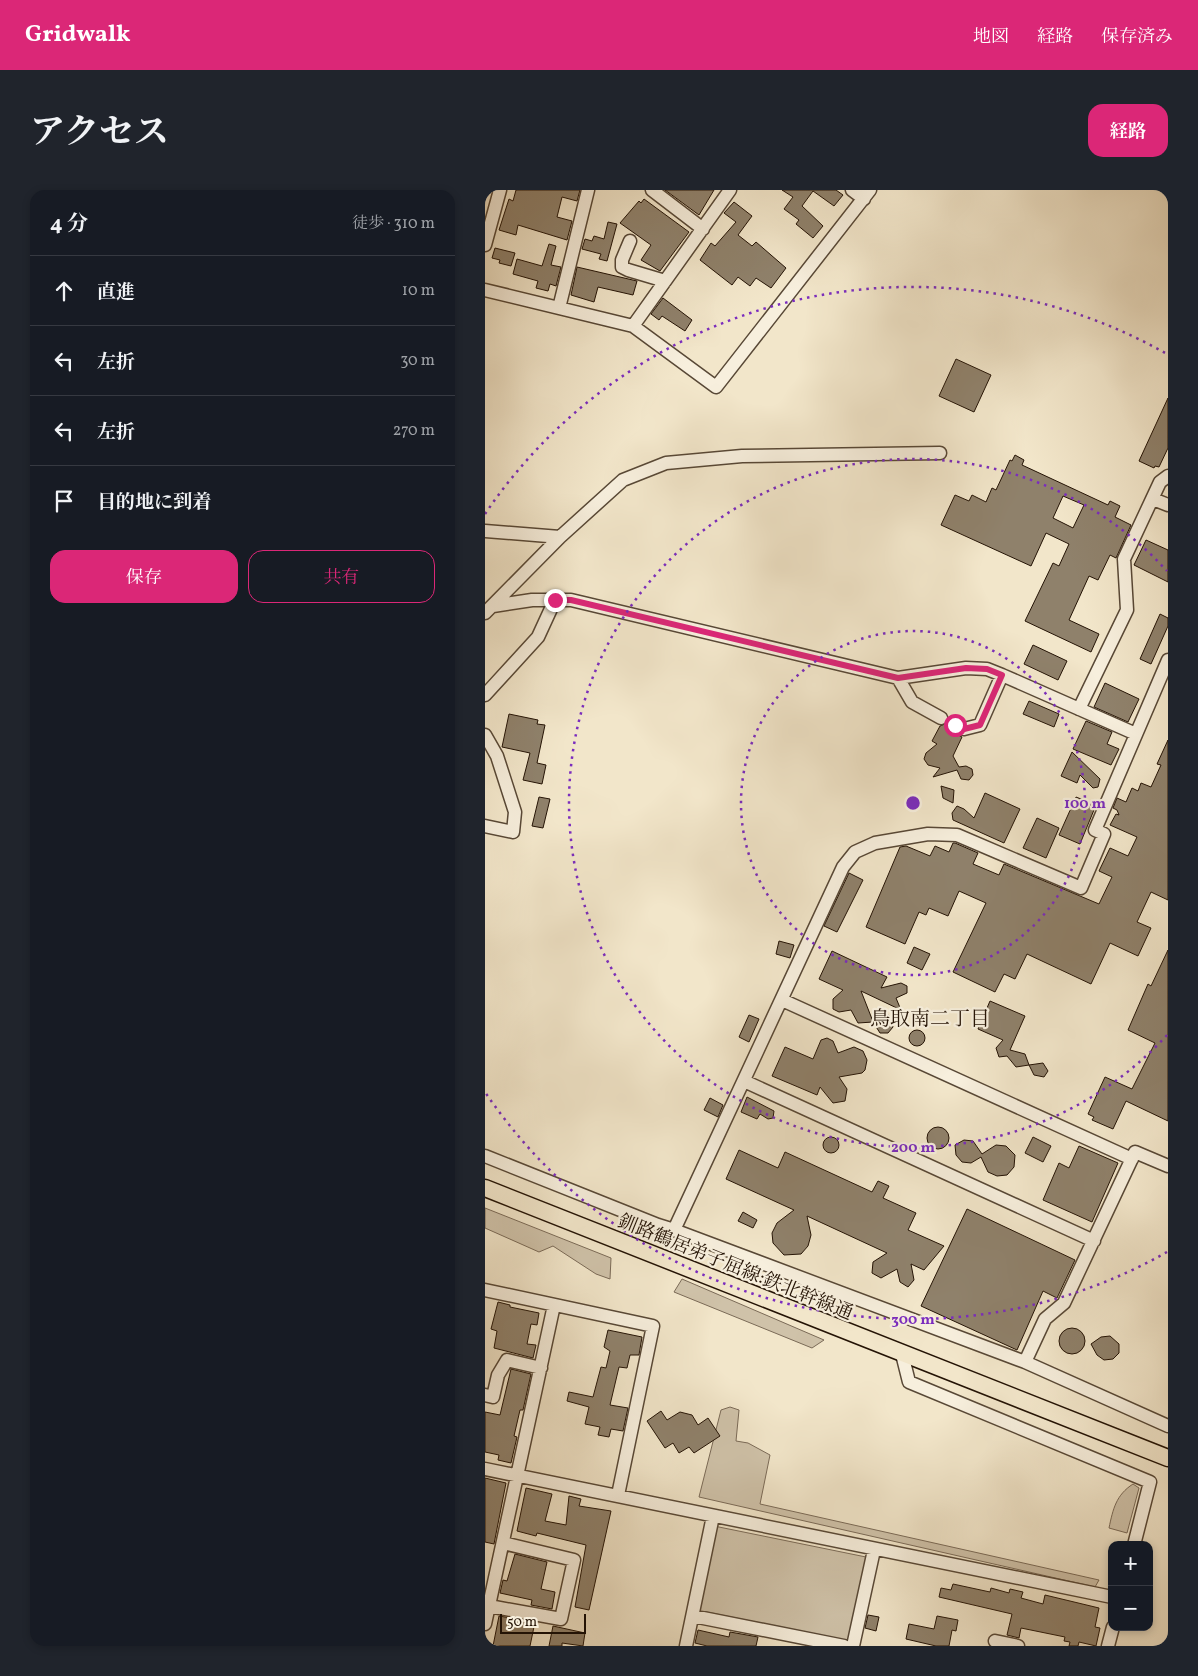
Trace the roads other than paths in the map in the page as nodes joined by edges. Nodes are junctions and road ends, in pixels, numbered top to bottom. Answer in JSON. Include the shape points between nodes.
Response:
{"nodes":[{"id":1,"x":500,"y":190,"type":"edge"},
{"id":2,"x":587,"y":190,"type":"edge"},
{"id":3,"x":652,"y":190,"type":"edge"},
{"id":4,"x":730,"y":190,"type":"edge"},
{"id":5,"x":852,"y":190,"type":"edge"},
{"id":6,"x":867,"y":194,"type":"edge"},
{"id":7,"x":703,"y":229,"type":"junction"},
{"id":8,"x":630,"y":241,"type":"dead end"},
{"id":9,"x":485,"y":245,"type":"edge"},
{"id":10,"x":665,"y":281,"type":"junction"},
{"id":11,"x":485,"y":290,"type":"edge"},
{"id":12,"x":559,"y":308,"type":"junction"},
{"id":13,"x":633,"y":326,"type":"junction"},
{"id":14,"x":940,"y":453,"type":"dead end"},
{"id":15,"x":1168,"y":476,"type":"edge"},
{"id":16,"x":1153,"y":499,"type":"junction"},
{"id":17,"x":1168,"y":506,"type":"edge"},
{"id":18,"x":485,"y":532,"type":"edge"},
{"id":19,"x":560,"y":537,"type":"junction"},
{"id":20,"x":555,"y":600,"type":"junction"},
{"id":21,"x":489,"y":610,"type":"edge"},
{"id":22,"x":1168,"y":660,"type":"edge"},
{"id":23,"x":1002,"y":675,"type":"junction"},
{"id":24,"x":898,"y":678,"type":"junction"},
{"id":25,"x":485,"y":695,"type":"edge"},
{"id":26,"x":1079,"y":709,"type":"junction"},
{"id":27,"x":941,"y":718,"type":"dead end"},
{"id":28,"x":955,"y":725,"type":"dead end"},
{"id":29,"x":1136,"y":734,"type":"junction"},
{"id":30,"x":485,"y":735,"type":"edge"},
{"id":31,"x":485,"y":826,"type":"edge"},
{"id":32,"x":781,"y":1000,"type":"junction"},
{"id":33,"x":744,"y":1081,"type":"junction"},
{"id":34,"x":485,"y":1156,"type":"edge"},
{"id":35,"x":1132,"y":1159,"type":"junction"},
{"id":36,"x":1168,"y":1166,"type":"edge"},
{"id":37,"x":485,"y":1188,"type":"edge"},
{"id":38,"x":674,"y":1230,"type":"junction"},
{"id":39,"x":1095,"y":1241,"type":"junction"},
{"id":40,"x":485,"y":1290,"type":"edge"},
{"id":41,"x":554,"y":1305,"type":"junction"},
{"id":42,"x":902,"y":1354,"type":"junction"},
{"id":43,"x":1025,"y":1362,"type":"junction"},
{"id":44,"x":541,"y":1368,"type":"junction"},
{"id":45,"x":485,"y":1395,"type":"edge"},
{"id":46,"x":1168,"y":1426,"type":"edge"},
{"id":47,"x":1168,"y":1458,"type":"edge"},
{"id":48,"x":485,"y":1469,"type":"edge"},
{"id":49,"x":517,"y":1476,"type":"junction"},
{"id":50,"x":618,"y":1496,"type":"junction"},
{"id":51,"x":713,"y":1516,"type":"junction"},
{"id":52,"x":1135,"y":1541,"type":"edge"},
{"id":53,"x":503,"y":1543,"type":"junction"},
{"id":54,"x":874,"y":1550,"type":"junction"},
{"id":55,"x":1108,"y":1596,"type":"edge"},
{"id":56,"x":489,"y":1606,"type":"junction"},
{"id":57,"x":693,"y":1616,"type":"junction"},
{"id":58,"x":485,"y":1624,"type":"edge"},
{"id":59,"x":1112,"y":1631,"type":"edge"},
{"id":60,"x":995,"y":1641,"type":"dead end"},
{"id":61,"x":686,"y":1646,"type":"edge"},
{"id":62,"x":844,"y":1646,"type":"edge"},
{"id":63,"x":853,"y":1646,"type":"edge"},
{"id":64,"x":1017,"y":1646,"type":"edge"},
{"id":65,"x":1109,"y":1646,"type":"edge"}],
"edges":[{"from":1,"to":9,"type":"street"},
{"from":2,"to":12,"type":"street"},
{"from":3,"to":7,"type":"street"},
{"from":4,"to":7,"type":"street"},
{"from":5,"to":6,"type":"street"},
{"from":6,"to":13,"type":"street","via":[[716,387]]},
{"from":7,"to":10,"type":"street"},
{"from":8,"to":10,"type":"street","via":[[622,266]]},
{"from":10,"to":13,"type":"street"},
{"from":11,"to":12,"type":"street"},
{"from":12,"to":13,"type":"street"},
{"from":14,"to":19,"type":"street","via":[[742,456],[667,464],[623,480]]},
{"from":15,"to":16,"type":"street","via":[[1160,482]]},
{"from":16,"to":17,"type":"street"},
{"from":16,"to":26,"type":"street","via":[[1125,559],[1127,610]]},
{"from":18,"to":19,"type":"street"},
{"from":19,"to":21,"type":"street"},
{"from":20,"to":21,"type":"street","via":[[532,600]]},
{"from":20,"to":24,"type":"street","via":[[571,600]]},
{"from":20,"to":25,"type":"street","via":[[538,638]]},
{"from":22,"to":29,"type":"street"},
{"from":23,"to":24,"type":"street","via":[[987,669],[966,668]]},
{"from":23,"to":26,"type":"street"},
{"from":23,"to":28,"type":"street","via":[[980,725],[964,729]]},
{"from":24,"to":27,"type":"street","via":[[912,702]]},
{"from":26,"to":29,"type":"street"},
{"from":29,"to":32,"type":"street","via":[[1095,830],[1104,834],[1081,888],[957,835],[928,834],[875,843],[855,852],[843,867]]},
{"from":30,"to":31,"type":"street","via":[[497,756],[515,812],[513,832]]},
{"from":32,"to":33,"type":"street"},
{"from":32,"to":35,"type":"street"},
{"from":33,"to":38,"type":"street"},
{"from":33,"to":39,"type":"street"},
{"from":34,"to":38,"type":"street"},
{"from":35,"to":36,"type":"street","via":[[1135,1152]]},
{"from":35,"to":39,"type":"street"},
{"from":37,"to":42,"type":"main road","name":"釧路鶴居弟子屈線:鉄北幹線通"},
{"from":38,"to":43,"type":"street"},
{"from":39,"to":43,"type":"street","via":[[1064,1303],[1045,1319]]},
{"from":40,"to":41,"type":"street"},
{"from":41,"to":44,"type":"street"},
{"from":41,"to":50,"type":"street","via":[[653,1326]]},
{"from":42,"to":47,"type":"main road","name":"釧路鶴居弟子屈線:鉄北幹線通"},
{"from":42,"to":52,"type":"street","via":[[909,1382],[1150,1482]]},
{"from":43,"to":46,"type":"street"},
{"from":44,"to":45,"type":"street","via":[[507,1360],[498,1375],[493,1397]]},
{"from":44,"to":49,"type":"street"},
{"from":48,"to":49,"type":"street"},
{"from":49,"to":50,"type":"street"},
{"from":49,"to":53,"type":"street"},
{"from":50,"to":51,"type":"street"},
{"from":51,"to":54,"type":"street"},
{"from":51,"to":57,"type":"street"},
{"from":53,"to":56,"type":"street"},
{"from":53,"to":56,"type":"street","via":[[574,1560],[563,1611],[561,1619]]},
{"from":54,"to":55,"type":"street"},
{"from":54,"to":63,"type":"street"},
{"from":56,"to":58,"type":"street"},
{"from":57,"to":61,"type":"street"},
{"from":57,"to":62,"type":"street"},
{"from":59,"to":65,"type":"street"},
{"from":60,"to":64,"type":"street"}]}
